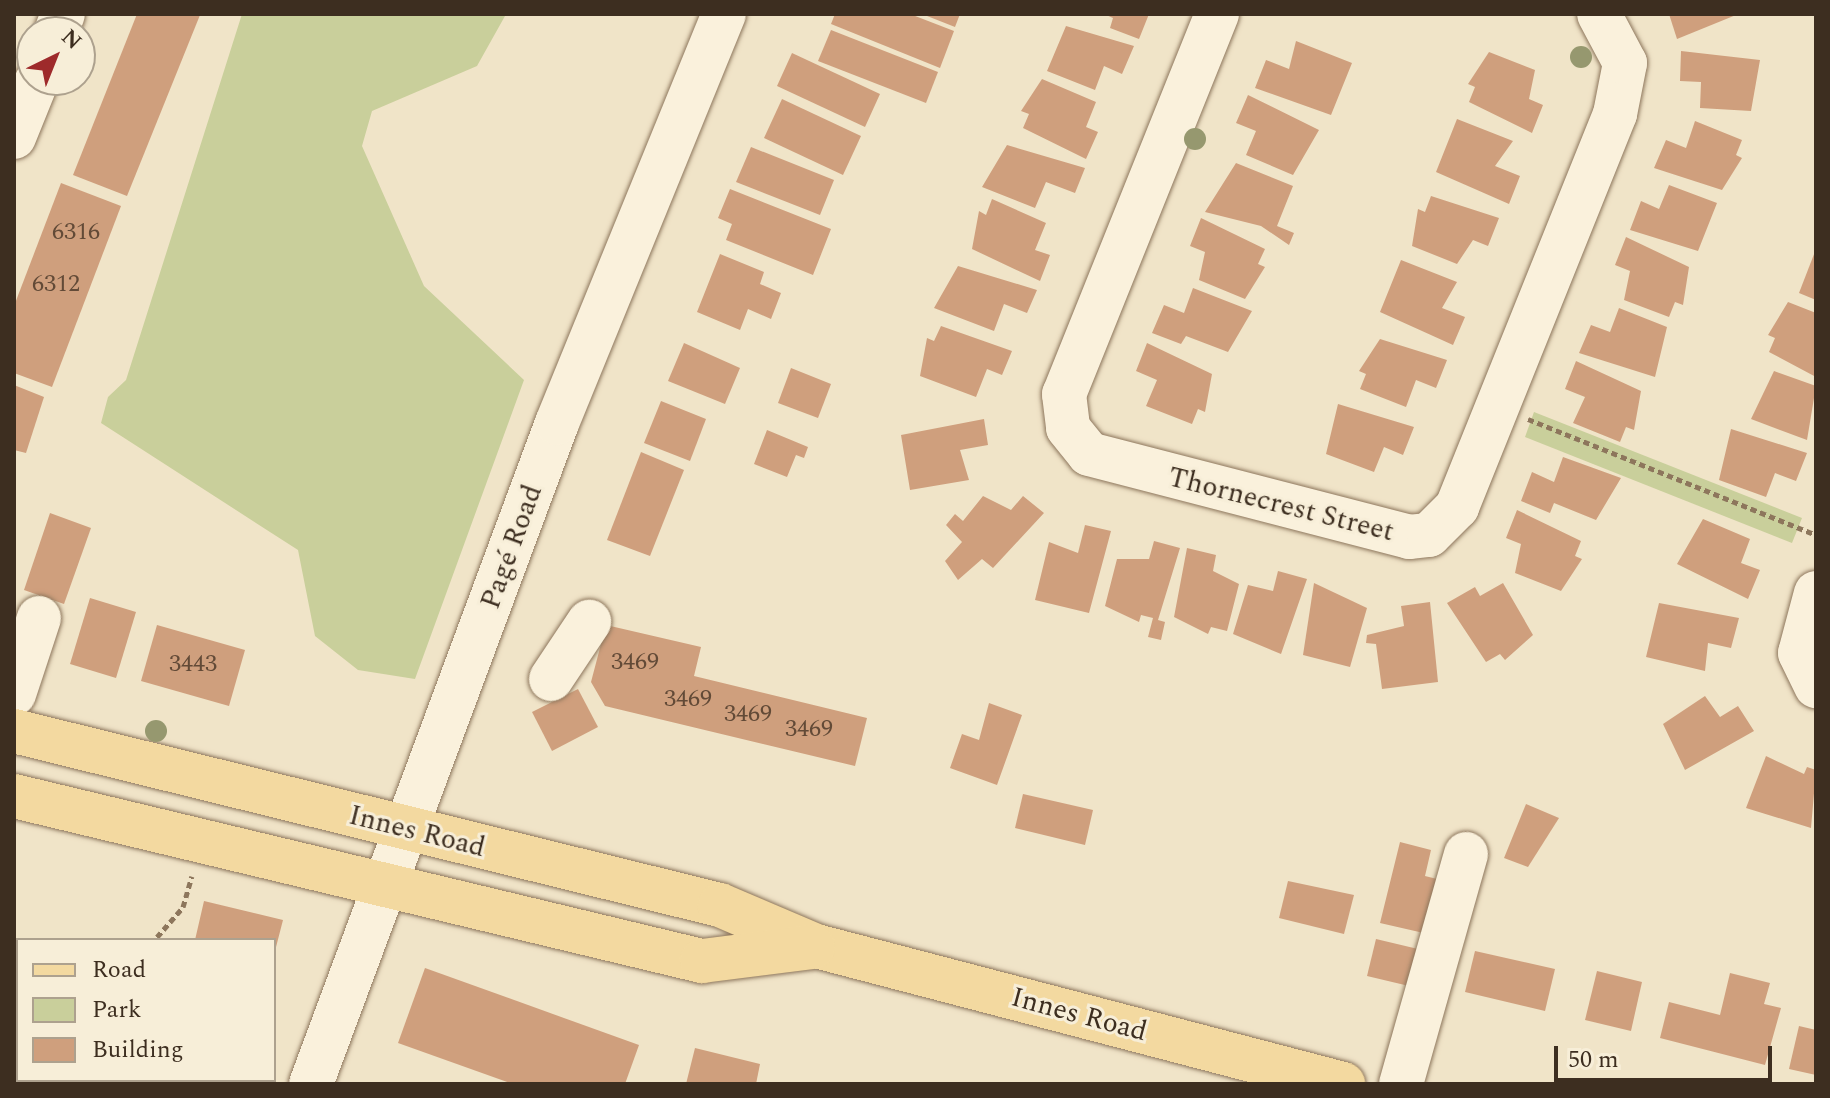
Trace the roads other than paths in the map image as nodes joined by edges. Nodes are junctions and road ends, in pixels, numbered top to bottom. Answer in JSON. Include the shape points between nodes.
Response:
{"nodes":[{"id":1,"x":724,"y":14,"type":"edge"},
{"id":2,"x":1217,"y":14,"type":"edge"},
{"id":3,"x":1599,"y":14,"type":"edge"},
{"id":4,"x":31,"y":96,"type":"edge"},
{"id":5,"x":14,"y":137,"type":"edge"},
{"id":6,"x":1816,"y":593,"type":"edge"},
{"id":7,"x":39,"y":618,"type":"dead end"},
{"id":8,"x":589,"y":622,"type":"dead end"},
{"id":9,"x":551,"y":679,"type":"dead end"},
{"id":10,"x":1816,"y":686,"type":"edge"},
{"id":11,"x":14,"y":694,"type":"edge"},
{"id":12,"x":14,"y":731,"type":"edge"},
{"id":13,"x":14,"y":796,"type":"edge"},
{"id":14,"x":408,"y":831,"type":"junction"},
{"id":15,"x":1466,"y":854,"type":"dead end"},
{"id":16,"x":387,"y":884,"type":"junction"},
{"id":17,"x":816,"y":946,"type":"junction"},
{"id":18,"x":311,"y":1084,"type":"edge"},
{"id":19,"x":1343,"y":1084,"type":"edge"},
{"id":20,"x":1401,"y":1084,"type":"edge"}],
"edges":[{"from":1,"to":14,"type":"street","name":"Pagé Road","via":[[557,423]]},
{"from":2,"to":3,"type":"street","name":"Thornecrest Street","via":[[1064,394],[1068,428],[1103,458],[1409,537],[1429,535],[1457,507],[1624,82],[1621,45]]},
{"from":4,"to":5,"type":"street"},
{"from":6,"to":10,"type":"street","via":[[1800,653]]},
{"from":7,"to":11,"type":"street"},
{"from":8,"to":9,"type":"street"},
{"from":12,"to":14,"type":"main road","name":"Innes Road"},
{"from":13,"to":16,"type":"main road","name":"Innes Road"},
{"from":14,"to":16,"type":"street","name":"Pagé Road"},
{"from":14,"to":17,"type":"main road","name":"Innes Road","via":[[720,905]]},
{"from":15,"to":20,"type":"street"},
{"from":16,"to":17,"type":"main road","name":"Innes Road","via":[[702,961]]},
{"from":16,"to":18,"type":"street","name":"Pagé Road"},
{"from":17,"to":19,"type":"main road","name":"Innes Road"}]}
